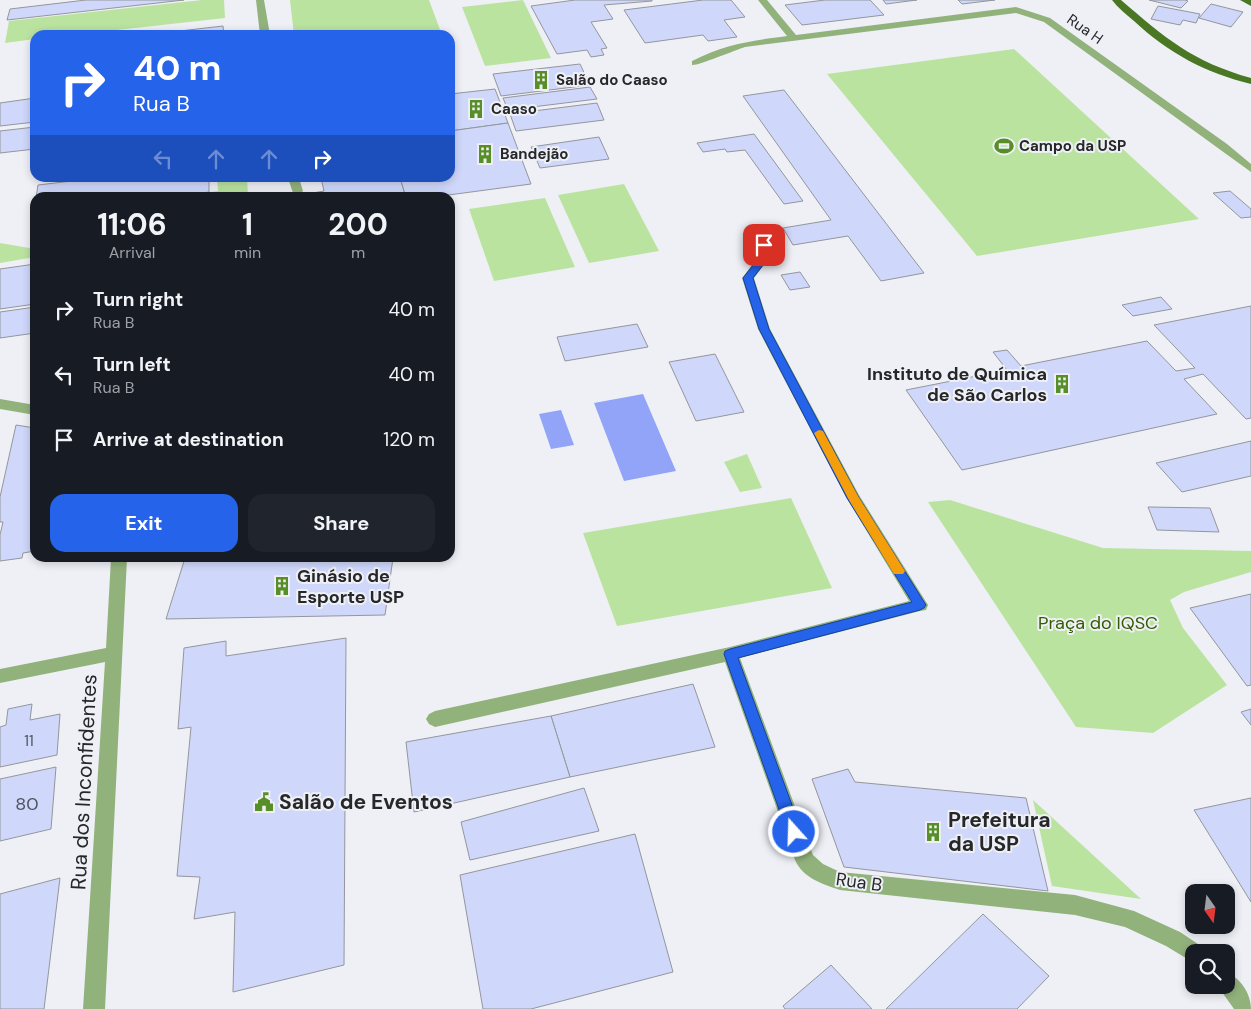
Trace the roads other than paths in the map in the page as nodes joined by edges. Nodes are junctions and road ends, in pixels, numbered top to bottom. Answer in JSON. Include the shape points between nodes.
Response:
{"nodes":[{"id":1,"x":260,"y":0,"type":"edge"},
{"id":2,"x":762,"y":0,"type":"edge"},
{"id":3,"x":1116,"y":0,"type":"edge"},
{"id":4,"x":1244,"y":0,"type":"edge"},
{"id":5,"x":1250,"y":1,"type":"edge"},
{"id":6,"x":264,"y":30,"type":"edge"},
{"id":7,"x":793,"y":38,"type":"junction"},
{"id":8,"x":695,"y":63,"type":"dead end"},
{"id":9,"x":1251,"y":81,"type":"edge"},
{"id":10,"x":1251,"y":169,"type":"edge"},
{"id":11,"x":295,"y":182,"type":"edge"},
{"id":12,"x":297,"y":191,"type":"dead end"},
{"id":13,"x":764,"y":245,"type":"dead end"},
{"id":14,"x":0,"y":404,"type":"edge"},
{"id":15,"x":30,"y":409,"type":"edge"},
{"id":16,"x":119,"y":562,"type":"edge"},
{"id":17,"x":114,"y":653,"type":"junction"},
{"id":18,"x":730,"y":654,"type":"junction"},
{"id":19,"x":0,"y":676,"type":"edge"},
{"id":20,"x":435,"y":719,"type":"dead end"},
{"id":21,"x":1185,"y":947,"type":"edge"},
{"id":22,"x":1235,"y":993,"type":"edge"},
{"id":23,"x":94,"y":1009,"type":"edge"},
{"id":24,"x":1245,"y":1009,"type":"edge"}],
"edges":[{"from":1,"to":6,"type":"street"},
{"from":2,"to":7,"type":"street"},
{"from":3,"to":9,"type":"main road","via":[[1179,52],[1209,68]]},
{"from":4,"to":5,"type":"main road"},
{"from":7,"to":8,"type":"street","name":"Rua H","via":[[744,44]]},
{"from":7,"to":10,"type":"street","name":"Rua H","via":[[997,11],[1016,10],[1032,14],[1047,20]]},
{"from":11,"to":12,"type":"street"},
{"from":13,"to":18,"type":"street","via":[[767,249],[765,256],[748,278],[764,329],[853,498],[920,605]]},
{"from":14,"to":15,"type":"street"},
{"from":16,"to":17,"type":"street","name":"Rua dos Inconfidentes"},
{"from":17,"to":19,"type":"street"},
{"from":17,"to":23,"type":"street","name":"Rua dos Inconfidentes"},
{"from":18,"to":20,"type":"street"},
{"from":18,"to":21,"type":"street","name":"Rua B","via":[[810,867],[840,881],[1075,905],[1127,918]]},
{"from":22,"to":24,"type":"street"}]}
